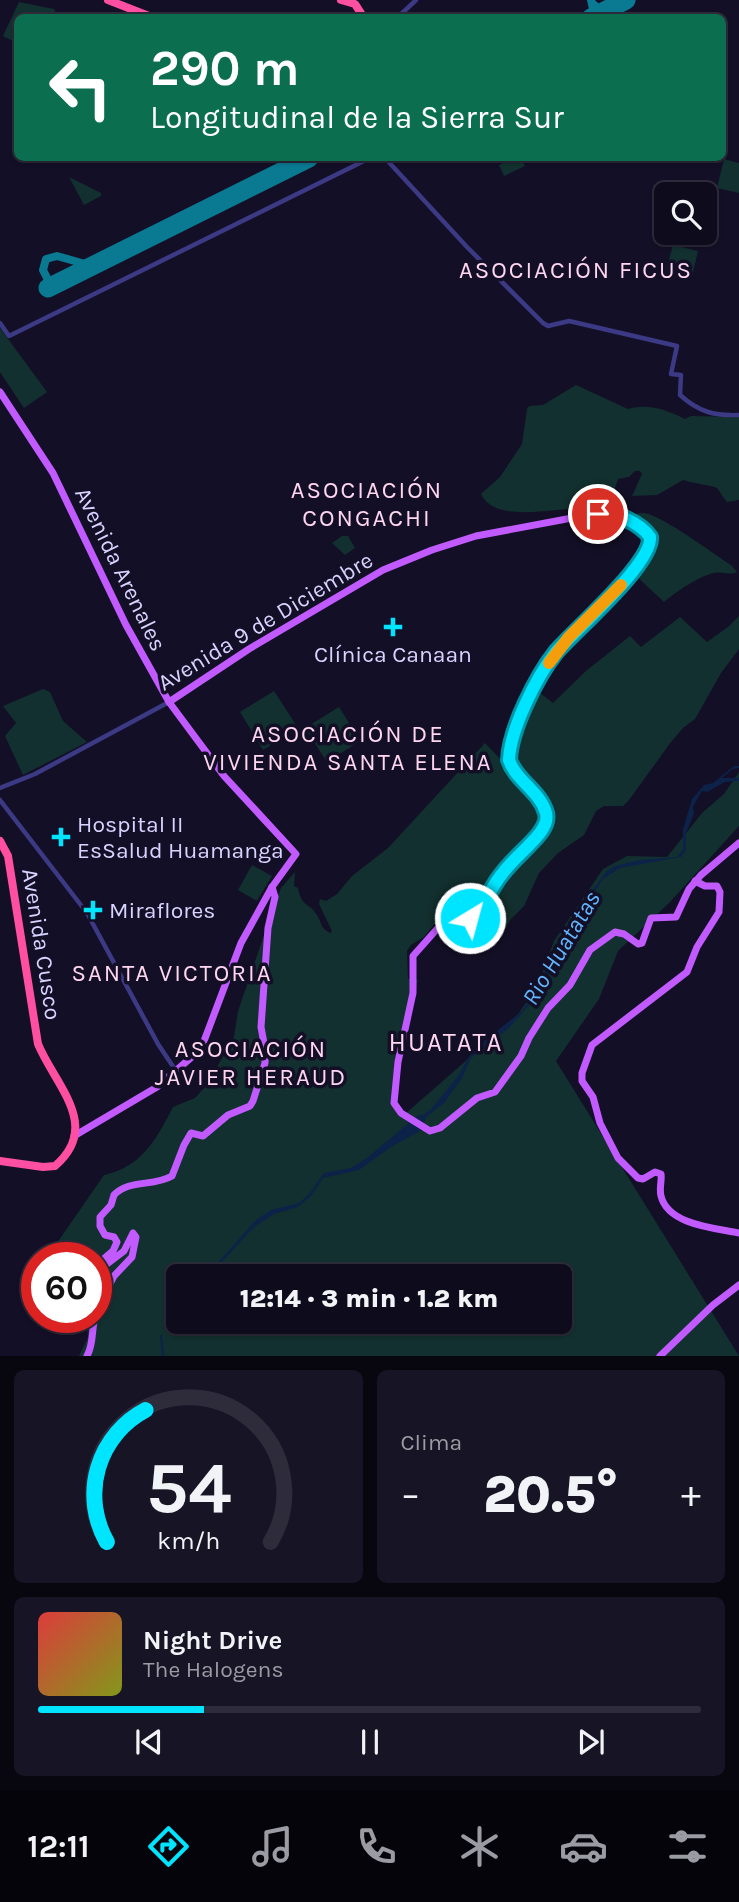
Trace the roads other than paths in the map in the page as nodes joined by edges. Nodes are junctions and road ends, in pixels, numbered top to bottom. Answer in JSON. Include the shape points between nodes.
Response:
{"nodes":[{"id":1,"x":108,"y":0,"type":"edge"},
{"id":2,"x":341,"y":0,"type":"edge"},
{"id":3,"x":414,"y":0,"type":"edge"},
{"id":4,"x":145,"y":14,"type":"edge"},
{"id":5,"x":361,"y":14,"type":"edge"},
{"id":6,"x":400,"y":14,"type":"edge"},
{"id":7,"x":364,"y":161,"type":"edge"},
{"id":8,"x":388,"y":161,"type":"edge"},
{"id":9,"x":0,"y":323,"type":"edge"},
{"id":10,"x":0,"y":392,"type":"edge"},
{"id":11,"x":739,"y":415,"type":"edge"},
{"id":12,"x":169,"y":702,"type":"junction"},
{"id":13,"x":0,"y":788,"type":"edge"},
{"id":14,"x":0,"y":800,"type":"edge"},
{"id":15,"x":0,"y":841,"type":"edge"},
{"id":16,"x":739,"y":844,"type":"edge"},
{"id":17,"x":695,"y":881,"type":"junction"},
{"id":18,"x":272,"y":887,"type":"junction"},
{"id":19,"x":176,"y":1072,"type":"junction"},
{"id":20,"x":75,"y":1133,"type":"junction"},
{"id":21,"x":0,"y":1161,"type":"edge"},
{"id":22,"x":739,"y":1233,"type":"edge"},
{"id":23,"x":112,"y":1252,"type":"edge"},
{"id":24,"x":112,"y":1260,"type":"edge"},
{"id":25,"x":112,"y":1280,"type":"edge"},
{"id":26,"x":739,"y":1285,"type":"edge"},
{"id":27,"x":92,"y":1333,"type":"edge"},
{"id":28,"x":87,"y":1356,"type":"edge"},
{"id":29,"x":660,"y":1356,"type":"edge"}],
"edges":[{"from":1,"to":4,"type":"highway"},
{"from":2,"to":5,"type":"highway","via":[[355,4]]},
{"from":3,"to":6,"type":"street"},
{"from":7,"to":9,"type":"street","via":[[9,336]]},
{"from":8,"to":11,"type":"street","via":[[548,326],[569,321],[677,346],[671,374],[681,375],[680,395],[709,414]]},
{"from":10,"to":12,"type":"main road","name":"Avenida Arenales","via":[[53,473],[126,625]]},
{"from":12,"to":13,"type":"street","name":"Avenida 9 de Diciembre"},
{"from":12,"to":17,"type":"main road","name":"Avenida 9 de Diciembre","via":[[383,570],[465,538],[609,513],[650,537],[650,547],[632,573],[555,654],[524,708],[509,760],[545,810],[544,826],[499,877],[475,914],[437,929],[413,956],[414,993],[394,1099],[396,1109],[427,1129],[437,1130],[477,1098],[495,1092],[548,1007],[570,985],[598,942],[618,932],[640,944],[651,918],[676,917]]},
{"from":12,"to":18,"type":"main road","name":"Avenida Arenales","via":[[224,776],[296,854]]},
{"from":14,"to":19,"type":"street","via":[[90,918]]},
{"from":15,"to":20,"type":"highway","name":"Avenida Cusco","via":[[8,856],[35,1026],[43,1055],[74,1111]]},
{"from":16,"to":17,"type":"main road"},
{"from":17,"to":22,"type":"main road","via":[[717,886],[720,902],[687,972],[592,1045],[582,1082],[593,1097],[613,1151],[638,1178],[655,1171],[661,1174],[660,1194],[671,1212],[701,1226]]},
{"from":18,"to":19,"type":"main road","via":[[241,943],[201,1049]]},
{"from":18,"to":23,"type":"main road","via":[[275,897],[268,928],[261,1027],[265,1063],[252,1104],[232,1112],[203,1136],[191,1133],[172,1176],[132,1184],[114,1195],[100,1217],[105,1235],[117,1242]]},
{"from":19,"to":20,"type":"main road"},
{"from":20,"to":21,"type":"highway","via":[[55,1166]]},
{"from":24,"to":25,"type":"main road","via":[[124,1251],[133,1234],[132,1256]]},
{"from":26,"to":29,"type":"main road"},
{"from":27,"to":28,"type":"main road","via":[[94,1342]]}]}
